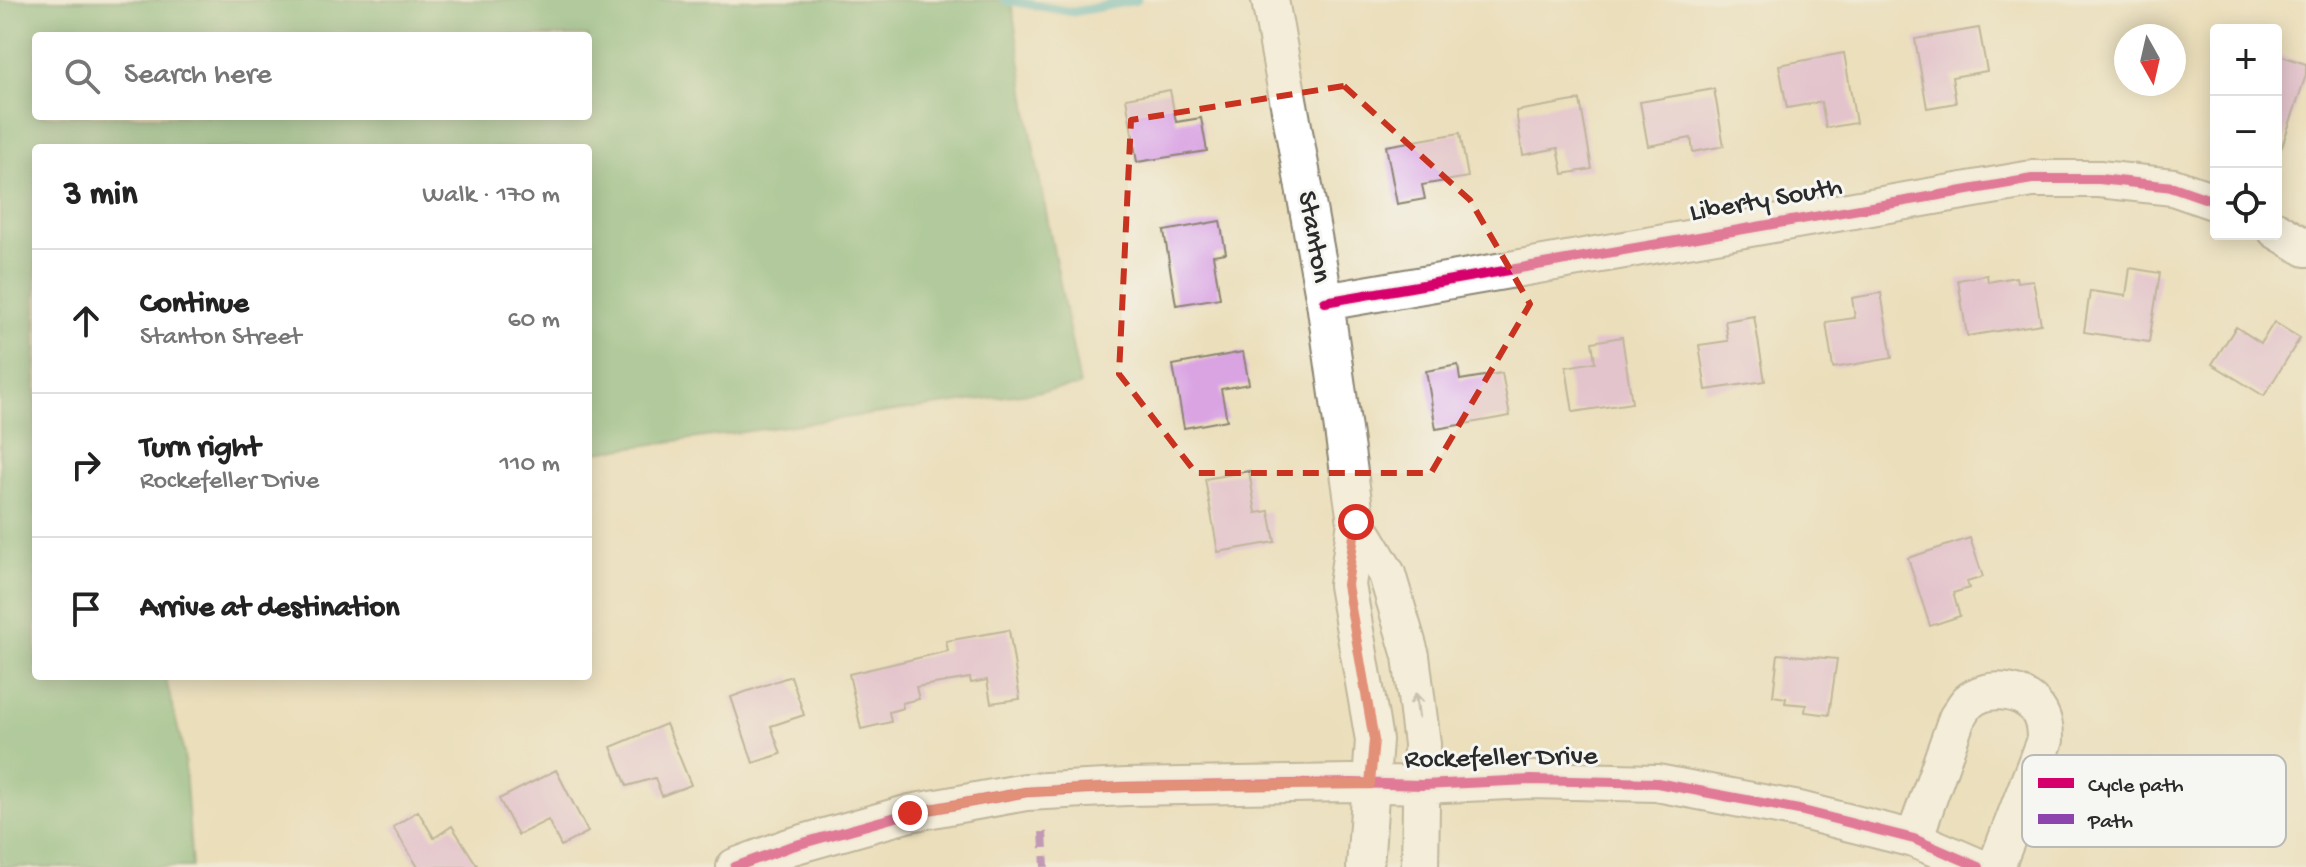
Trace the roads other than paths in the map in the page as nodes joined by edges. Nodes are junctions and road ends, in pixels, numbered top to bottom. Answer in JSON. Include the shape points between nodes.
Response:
{"nodes":[{"id":1,"x":1270,"y":0,"type":"edge"},
{"id":2,"x":2210,"y":200,"type":"edge"},
{"id":3,"x":2282,"y":234,"type":"edge"},
{"id":4,"x":2306,"y":248,"type":"edge"},
{"id":5,"x":1325,"y":302,"type":"junction"},
{"id":6,"x":1356,"y":522,"type":"junction"},
{"id":7,"x":2039,"y":755,"type":"edge"},
{"id":8,"x":1370,"y":784,"type":"junction"},
{"id":9,"x":1422,"y":785,"type":"junction"},
{"id":10,"x":2022,"y":800,"type":"edge"},
{"id":11,"x":1914,"y":839,"type":"junction"},
{"id":12,"x":735,"y":867,"type":"edge"},
{"id":13,"x":1365,"y":867,"type":"edge"},
{"id":14,"x":1420,"y":867,"type":"edge"},
{"id":15,"x":1979,"y":867,"type":"edge"},
{"id":16,"x":1996,"y":867,"type":"edge"}],
"edges":[{"from":1,"to":5,"type":"street","name":"Stanton"},
{"from":2,"to":5,"type":"street","name":"Liberty South","via":[[2173,187],[2032,179]]},
{"from":3,"to":4,"type":"street"},
{"from":5,"to":6,"type":"street","name":"Stanton"},
{"from":6,"to":8,"type":"street","via":[[1347,585],[1374,740]]},
{"from":9,"to":6,"type":"street","one_way":true,"via":[[1411,656],[1387,574]]},
{"from":7,"to":11,"type":"street","via":[[2045,724],[2034,705],[2000,690],[1968,702],[1957,718]]},
{"from":8,"to":9,"type":"street","name":"Rockefeller Drive"},
{"from":8,"to":12,"type":"street","name":"Rockefeller Drive","via":[[1026,792],[910,813]]},
{"from":8,"to":13,"type":"street"},
{"from":9,"to":11,"type":"street","name":"Rockefeller Drive","via":[[1531,780],[1657,783]]},
{"from":9,"to":14,"type":"street"},
{"from":10,"to":16,"type":"street"},
{"from":11,"to":15,"type":"street","name":"Rockefeller Drive"}]}
